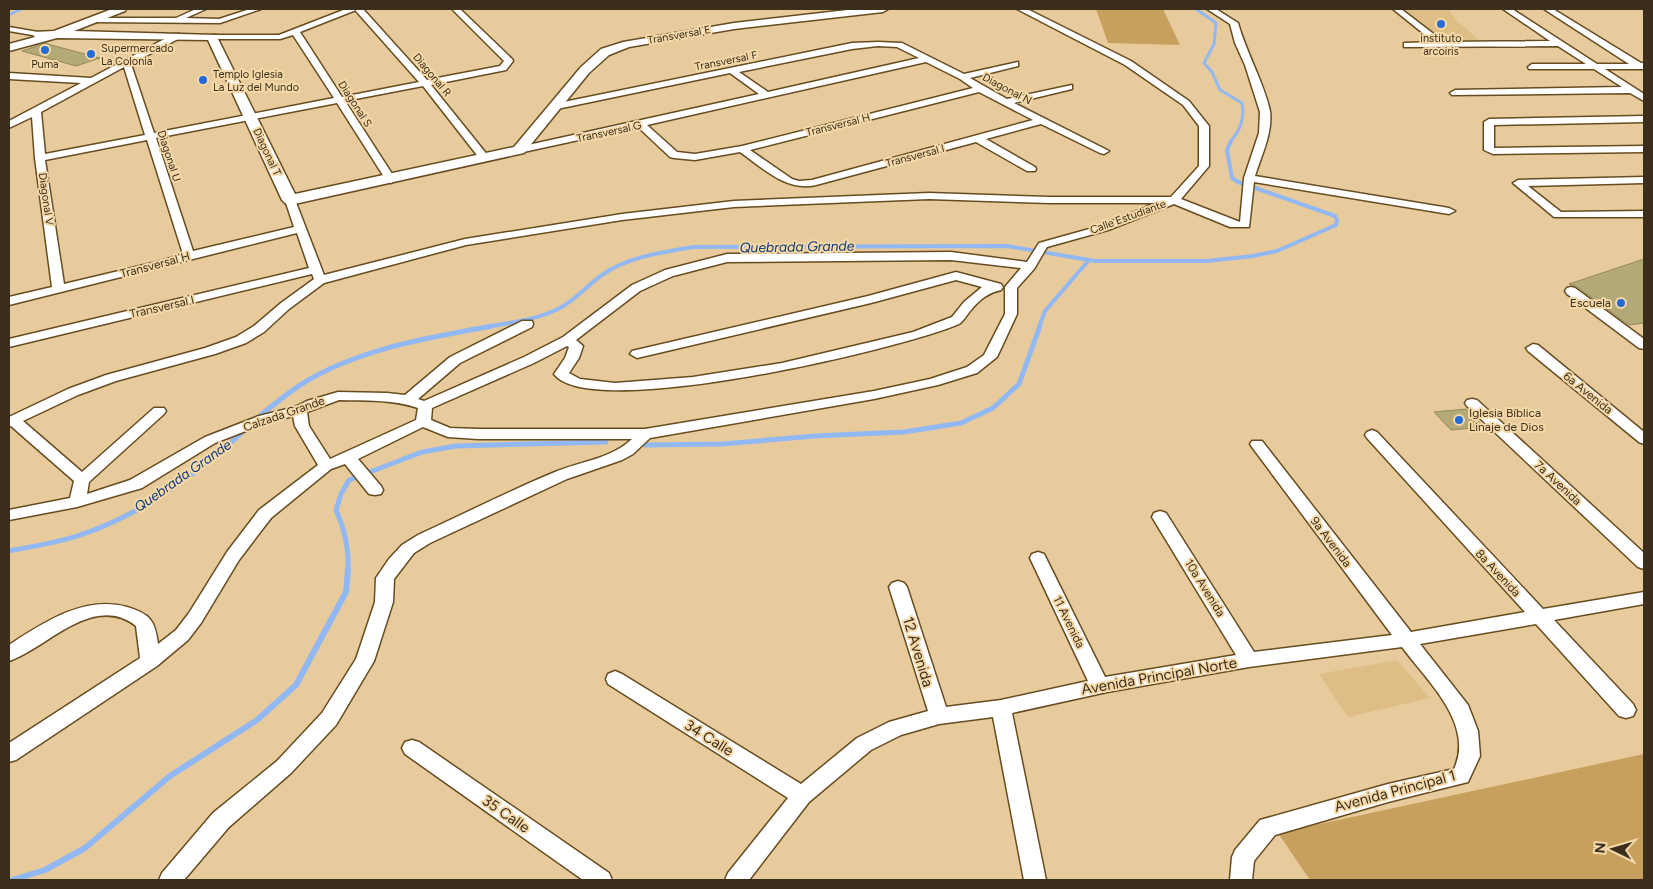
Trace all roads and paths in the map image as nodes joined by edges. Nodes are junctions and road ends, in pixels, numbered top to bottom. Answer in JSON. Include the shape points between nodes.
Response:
{"nodes":[{"id":1,"x":104,"y":9,"type":"edge"},
{"id":2,"x":121,"y":9,"type":"edge"},
{"id":3,"x":202,"y":9,"type":"edge"},
{"id":4,"x":257,"y":9,"type":"edge"},
{"id":5,"x":352,"y":9,"type":"edge"},
{"id":6,"x":359,"y":9,"type":"edge"},
{"id":7,"x":456,"y":9,"type":"edge"},
{"id":8,"x":883,"y":9,"type":"edge"},
{"id":9,"x":1021,"y":9,"type":"edge"},
{"id":10,"x":1211,"y":9,"type":"edge"},
{"id":11,"x":1397,"y":9,"type":"edge"},
{"id":12,"x":1507,"y":9,"type":"edge"},
{"id":13,"x":1548,"y":9,"type":"edge"},
{"id":14,"x":94,"y":20,"type":"junction"},
{"id":15,"x":174,"y":21,"type":"junction"},
{"id":16,"x":9,"y":29,"type":"edge"},
{"id":17,"x":38,"y":34,"type":"junction"},
{"id":18,"x":54,"y":35,"type":"junction"},
{"id":19,"x":298,"y":35,"type":"junction"},
{"id":20,"x":177,"y":36,"type":"junction"},
{"id":21,"x":212,"y":37,"type":"junction"},
{"id":22,"x":1559,"y":42,"type":"junction"},
{"id":23,"x":9,"y":43,"type":"edge"},
{"id":24,"x":1440,"y":44,"type":"junction"},
{"id":25,"x":900,"y":45,"type":"joint"},
{"id":26,"x":1406,"y":45,"type":"dead end"},
{"id":27,"x":9,"y":48,"type":"edge"},
{"id":28,"x":928,"y":59,"type":"junction"},
{"id":29,"x":127,"y":63,"type":"junction"},
{"id":30,"x":1015,"y":64,"type":"dead end"},
{"id":31,"x":1641,"y":66,"type":"edge"},
{"id":32,"x":1532,"y":67,"type":"dead end"},
{"id":33,"x":1597,"y":67,"type":"junction"},
{"id":34,"x":732,"y":71,"type":"junction"},
{"id":35,"x":11,"y":78,"type":"edge"},
{"id":36,"x":963,"y":78,"type":"junction"},
{"id":37,"x":92,"y":81,"type":"junction"},
{"id":38,"x":425,"y":83,"type":"junction"},
{"id":39,"x":1069,"y":87,"type":"dead end"},
{"id":40,"x":980,"y":89,"type":"junction"},
{"id":41,"x":1634,"y":90,"type":"junction"},
{"id":42,"x":1455,"y":94,"type":"dead end"},
{"id":43,"x":766,"y":95,"type":"junction"},
{"id":44,"x":1644,"y":98,"type":"edge"},
{"id":45,"x":339,"y":99,"type":"junction"},
{"id":46,"x":1008,"y":102,"type":"junction"},
{"id":47,"x":557,"y":106,"type":"junction"},
{"id":48,"x":36,"y":110,"type":"junction"},
{"id":49,"x":251,"y":116,"type":"junction"},
{"id":50,"x":1644,"y":119,"type":"edge"},
{"id":51,"x":1042,"y":122,"type":"junction"},
{"id":52,"x":9,"y":125,"type":"edge"},
{"id":53,"x":641,"y":125,"type":"junction"},
{"id":54,"x":149,"y":136,"type":"junction"},
{"id":55,"x":978,"y":139,"type":"junction"},
{"id":56,"x":742,"y":149,"type":"junction"},
{"id":57,"x":1644,"y":149,"type":"edge"},
{"id":58,"x":519,"y":150,"type":"junction"},
{"id":59,"x":1104,"y":151,"type":"dead end"},
{"id":60,"x":40,"y":158,"type":"junction"},
{"id":61,"x":484,"y":158,"type":"junction"},
{"id":62,"x":1031,"y":168,"type":"dead end"},
{"id":63,"x":391,"y":180,"type":"junction"},
{"id":64,"x":1644,"y":180,"type":"edge"},
{"id":65,"x":1249,"y":182,"type":"junction"},
{"id":66,"x":290,"y":200,"type":"junction"},
{"id":67,"x":1174,"y":200,"type":"junction"},
{"id":68,"x":1449,"y":211,"type":"dead end"},
{"id":69,"x":1644,"y":214,"type":"edge"},
{"id":70,"x":301,"y":229,"type":"junction"},
{"id":71,"x":188,"y":256,"type":"junction"},
{"id":72,"x":1033,"y":262,"type":"junction"},
{"id":73,"x":318,"y":275,"type":"junction"},
{"id":74,"x":994,"y":287,"type":"junction"},
{"id":75,"x":1011,"y":287,"type":"junction"},
{"id":76,"x":58,"y":288,"type":"junction"},
{"id":77,"x":1571,"y":291,"type":"dead end"},
{"id":78,"x":9,"y":301,"type":"edge"},
{"id":79,"x":527,"y":324,"type":"dead end"},
{"id":80,"x":568,"y":340,"type":"junction"},
{"id":81,"x":1642,"y":340,"type":"edge"},
{"id":82,"x":9,"y":343,"type":"edge"},
{"id":83,"x":1533,"y":348,"type":"dead end"},
{"id":84,"x":637,"y":354,"type":"dead end"},
{"id":85,"x":408,"y":400,"type":"junction"},
{"id":86,"x":1472,"y":403,"type":"dead end"},
{"id":87,"x":425,"y":406,"type":"junction"},
{"id":88,"x":300,"y":410,"type":"junction"},
{"id":89,"x":159,"y":411,"type":"dead end"},
{"id":90,"x":11,"y":421,"type":"edge"},
{"id":91,"x":423,"y":422,"type":"junction"},
{"id":92,"x":645,"y":434,"type":"junction"},
{"id":93,"x":1372,"y":435,"type":"dead end"},
{"id":94,"x":1644,"y":439,"type":"edge"},
{"id":95,"x":1257,"y":444,"type":"dead end"},
{"id":96,"x":326,"y":466,"type":"junction"},
{"id":97,"x":357,"y":467,"type":"junction"},
{"id":98,"x":82,"y":480,"type":"junction"},
{"id":99,"x":376,"y":490,"type":"dead end"},
{"id":100,"x":76,"y":502,"type":"junction"},
{"id":101,"x":9,"y":515,"type":"edge"},
{"id":102,"x":1160,"y":517,"type":"dead end"},
{"id":103,"x":1038,"y":558,"type":"dead end"},
{"id":104,"x":1644,"y":563,"type":"edge"},
{"id":105,"x":898,"y":587,"type":"dead end"},
{"id":106,"x":1644,"y":598,"type":"edge"},
{"id":107,"x":1539,"y":617,"type":"junction"},
{"id":108,"x":1405,"y":640,"type":"junction"},
{"id":109,"x":9,"y":654,"type":"edge"},
{"id":110,"x":1249,"y":660,"type":"junction"},
{"id":111,"x":150,"y":661,"type":"junction"},
{"id":112,"x":615,"y":679,"type":"dead end"},
{"id":113,"x":1100,"y":686,"type":"junction"},
{"id":114,"x":1001,"y":708,"type":"junction"},
{"id":115,"x":1626,"y":710,"type":"dead end"},
{"id":116,"x":939,"y":716,"type":"junction"},
{"id":117,"x":412,"y":748,"type":"dead end"},
{"id":118,"x":9,"y":754,"type":"edge"},
{"id":119,"x":802,"y":796,"type":"junction"},
{"id":120,"x":170,"y":880,"type":"edge"},
{"id":121,"x":601,"y":880,"type":"edge"},
{"id":122,"x":736,"y":880,"type":"edge"},
{"id":123,"x":1035,"y":880,"type":"edge"},
{"id":124,"x":1241,"y":880,"type":"edge"}],
"edges":[{"from":1,"to":17,"type":"street"},
{"from":2,"to":14,"type":"street"},
{"from":3,"to":15,"type":"street"},
{"from":4,"to":15,"type":"street","via":[[220,21]]},
{"from":5,"to":19,"type":"street"},
{"from":6,"to":38,"type":"street","name":"Diagonal R"},
{"from":7,"to":38,"type":"street","via":[[509,61],[508,64],[503,68]]},
{"from":8,"to":47,"type":"street","name":"Transversal E","via":[[734,26],[627,44],[605,52]]},
{"from":9,"to":67,"type":"street","name":"Calle Estudiante","via":[[1128,63],[1186,103],[1204,126],[1204,166]]},
{"from":10,"to":65,"type":"street","via":[[1234,24],[1265,112],[1264,133]]},
{"from":11,"to":24,"type":"street"},
{"from":12,"to":22,"type":"street"},
{"from":13,"to":31,"type":"street"},
{"from":14,"to":15,"type":"street"},
{"from":14,"to":18,"type":"street"},
{"from":16,"to":17,"type":"street"},
{"from":17,"to":18,"type":"street"},
{"from":17,"to":23,"type":"street"},
{"from":18,"to":20,"type":"street"},
{"from":18,"to":27,"type":"street"},
{"from":19,"to":21,"type":"street"},
{"from":19,"to":45,"type":"street","name":"Diagonal S"},
{"from":20,"to":21,"type":"street"},
{"from":20,"to":29,"type":"street"},
{"from":21,"to":49,"type":"street","name":"Diagonal T"},
{"from":22,"to":24,"type":"street"},
{"from":22,"to":33,"type":"street"},
{"from":24,"to":26,"type":"street"},
{"from":25,"to":28,"type":"street","name":"Diagonal N"},
{"from":25,"to":34,"type":"street","name":"Transversal F","via":[[852,46]]},
{"from":28,"to":36,"type":"street","name":"Diagonal N"},
{"from":28,"to":43,"type":"street","name":"Transversal G"},
{"from":29,"to":37,"type":"street"},
{"from":29,"to":54,"type":"street","name":"Diagonal U"},
{"from":30,"to":36,"type":"street"},
{"from":31,"to":33,"type":"street"},
{"from":32,"to":33,"type":"street"},
{"from":33,"to":41,"type":"street"},
{"from":34,"to":43,"type":"street"},
{"from":34,"to":47,"type":"street","name":"Transversal F"},
{"from":35,"to":37,"type":"street"},
{"from":36,"to":40,"type":"street","name":"Diagonal N"},
{"from":37,"to":48,"type":"street"},
{"from":38,"to":45,"type":"street"},
{"from":38,"to":61,"type":"street","name":"Diagonal R"},
{"from":39,"to":46,"type":"street"},
{"from":40,"to":46,"type":"street","name":"Diagonal N"},
{"from":40,"to":56,"type":"street","name":"Transversal H"},
{"from":41,"to":42,"type":"street"},
{"from":41,"to":44,"type":"street"},
{"from":43,"to":53,"type":"street","name":"Transversal G"},
{"from":45,"to":49,"type":"street"},
{"from":45,"to":63,"type":"street","name":"Diagonal S"},
{"from":46,"to":51,"type":"street","name":"Diagonal N"},
{"from":47,"to":58,"type":"street","name":"Transversal E"},
{"from":48,"to":52,"type":"street"},
{"from":48,"to":60,"type":"street","name":"Diagonal V"},
{"from":49,"to":54,"type":"street"},
{"from":49,"to":66,"type":"street","name":"Diagonal T"},
{"from":50,"to":57,"type":"street","via":[[1489,122],[1489,150]]},
{"from":51,"to":55,"type":"street","name":"Transversal I"},
{"from":51,"to":59,"type":"street","name":"Diagonal N"},
{"from":53,"to":56,"type":"street","name":"Transversal H","via":[[674,155],[696,157]]},
{"from":53,"to":58,"type":"street","name":"Transversal G"},
{"from":54,"to":60,"type":"street"},
{"from":54,"to":71,"type":"street","name":"Diagonal U"},
{"from":55,"to":56,"type":"street","name":"Transversal I","via":[[798,184],[788,181]]},
{"from":55,"to":62,"type":"street"},
{"from":58,"to":61,"type":"street","name":"Transversal G"},
{"from":60,"to":76,"type":"street","name":"Diagonal V"},
{"from":61,"to":63,"type":"street","name":"Transversal G"},
{"from":63,"to":66,"type":"street","name":"Transversal G"},
{"from":64,"to":69,"type":"street","via":[[1518,183],[1558,215]]},
{"from":65,"to":67,"type":"street","via":[[1243,226]]},
{"from":65,"to":68,"type":"street"},
{"from":66,"to":70,"type":"street","name":"Diagonal T"},
{"from":67,"to":72,"type":"street","name":"Calle Estudiante","via":[[1104,228],[1053,241],[1044,245]]},
{"from":67,"to":73,"type":"street","name":"Transversal I","via":[[930,196],[684,208],[465,242]]},
{"from":70,"to":71,"type":"street","name":"Transversal H"},
{"from":70,"to":73,"type":"street","name":"Diagonal T"},
{"from":71,"to":76,"type":"street","name":"Transversal H"},
{"from":72,"to":75,"type":"street","name":"Calle Estudiante"},
{"from":72,"to":80,"type":"street","via":[[951,256],[727,258],[669,273],[636,288]]},
{"from":73,"to":82,"type":"street","name":"Transversal I"},
{"from":73,"to":90,"type":"street","via":[[259,329],[241,340],[111,378]]},
{"from":74,"to":75,"type":"street"},
{"from":74,"to":80,"type":"street","via":[[984,290],[957,320],[917,335],[782,367],[693,380],[615,387],[577,383],[562,374],[576,346]]},
{"from":74,"to":84,"type":"street","via":[[956,276]]},
{"from":75,"to":92,"type":"street","via":[[1011,314],[990,357],[972,370],[874,395]]},
{"from":76,"to":78,"type":"street","name":"Transversal H"},
{"from":77,"to":81,"type":"street"},
{"from":79,"to":85,"type":"street","via":[[455,360]]},
{"from":80,"to":87,"type":"street"},
{"from":83,"to":94,"type":"street","name":"6a Avenida"},
{"from":85,"to":87,"type":"street","name":"Calzada Grande"},
{"from":85,"to":88,"type":"street","name":"Calzada Grande","via":[[345,395]]},
{"from":86,"to":104,"type":"street","name":"7a Avenida"},
{"from":87,"to":91,"type":"street"},
{"from":88,"to":96,"type":"street","via":[[305,432]]},
{"from":88,"to":100,"type":"street","name":"Calzada Grande","via":[[264,419],[210,440],[136,484]]},
{"from":89,"to":98,"type":"street"},
{"from":90,"to":98,"type":"street"},
{"from":91,"to":92,"type":"street","via":[[448,432],[478,434]]},
{"from":91,"to":97,"type":"street"},
{"from":92,"to":120,"type":"street","via":[[617,457],[562,475],[408,549],[384,578],[384,602],[366,661],[329,719],[284,767],[221,820]]},
{"from":93,"to":107,"type":"street","name":"8a Avenida"},
{"from":95,"to":108,"type":"street","name":"9a Avenida"},
{"from":96,"to":97,"type":"street"},
{"from":96,"to":111,"type":"street","via":[[265,514],[233,556],[196,618],[182,635]]},
{"from":97,"to":99,"type":"street"},
{"from":98,"to":100,"type":"street"},
{"from":100,"to":101,"type":"street","name":"Calzada Grande"},
{"from":102,"to":110,"type":"street","name":"10a Avenida"},
{"from":103,"to":113,"type":"street","name":"11 Avenida"},
{"from":105,"to":116,"type":"street","name":"12 Avenida"},
{"from":106,"to":107,"type":"street","name":"Avenida Principal Norte"},
{"from":107,"to":108,"type":"street","name":"Avenida Principal Norte"},
{"from":107,"to":115,"type":"street","name":"8a Avenida"},
{"from":108,"to":110,"type":"street","name":"Avenida Principal Norte"},
{"from":108,"to":124,"type":"street","name":"Avenida Principal 1","via":[[1461,711],[1468,731],[1470,756],[1461,776],[1268,827],[1243,857]]},
{"from":109,"to":111,"type":"street","via":[[56,626],[82,615],[122,610],[145,624]]},
{"from":110,"to":113,"type":"street","name":"Avenida Principal Norte"},
{"from":111,"to":118,"type":"street"},
{"from":112,"to":119,"type":"street","name":"34 Calle"},
{"from":113,"to":114,"type":"street","name":"Avenida Principal Norte"},
{"from":114,"to":116,"type":"street","name":"Avenida Principal Norte"},
{"from":114,"to":123,"type":"street"},
{"from":116,"to":119,"type":"street","name":"Avenida Principal Norte","via":[[896,728],[864,744]]},
{"from":117,"to":121,"type":"street","name":"35 Calle"},
{"from":119,"to":122,"type":"street","name":"Avenida Principal Norte"}]}
